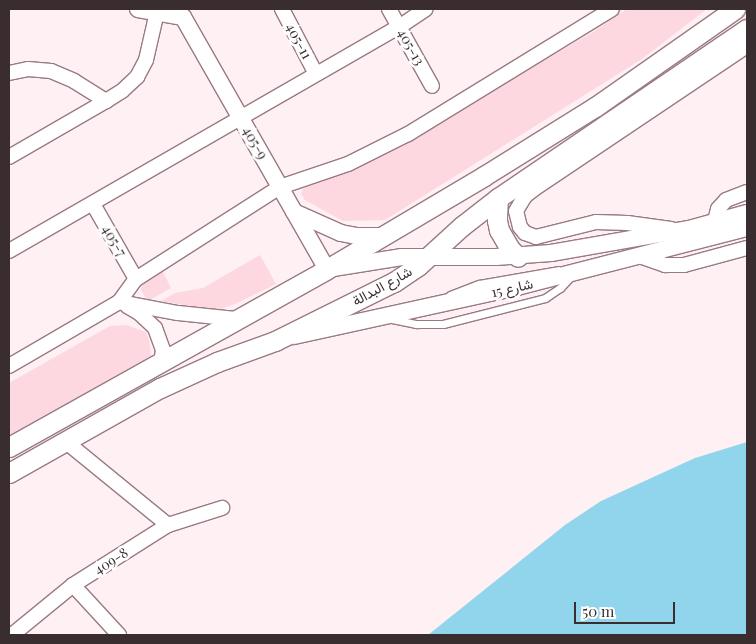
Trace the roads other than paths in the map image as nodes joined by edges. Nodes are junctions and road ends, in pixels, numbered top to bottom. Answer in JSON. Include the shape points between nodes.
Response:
{"nodes":[{"id":1,"x":138,"y":9,"type":"edge"},
{"id":2,"x":282,"y":9,"type":"edge"},
{"id":3,"x":390,"y":9,"type":"edge"},
{"id":4,"x":426,"y":9,"type":"edge"},
{"id":5,"x":612,"y":9,"type":"edge"},
{"id":6,"x":735,"y":9,"type":"edge"},
{"id":7,"x":157,"y":12,"type":"junction"},
{"id":8,"x":185,"y":13,"type":"edge"},
{"id":9,"x":399,"y":26,"type":"junction"},
{"id":10,"x":747,"y":29,"type":"edge"},
{"id":11,"x":747,"y":46,"type":"edge"},
{"id":12,"x":9,"y":73,"type":"edge"},
{"id":13,"x":316,"y":74,"type":"junction"},
{"id":14,"x":432,"y":86,"type":"dead end"},
{"id":15,"x":106,"y":101,"type":"junction"},
{"id":16,"x":240,"y":118,"type":"junction"},
{"id":17,"x":11,"y":151,"type":"edge"},
{"id":18,"x":280,"y":187,"type":"junction"},
{"id":19,"x":747,"y":192,"type":"edge"},
{"id":20,"x":498,"y":198,"type":"junction"},
{"id":21,"x":93,"y":204,"type":"junction"},
{"id":22,"x":294,"y":212,"type":"junction"},
{"id":23,"x":747,"y":213,"type":"edge"},
{"id":24,"x":720,"y":227,"type":"junction"},
{"id":25,"x":747,"y":228,"type":"edge"},
{"id":26,"x":689,"y":230,"type":"junction"},
{"id":27,"x":381,"y":236,"type":"junction"},
{"id":28,"x":636,"y":240,"type":"junction"},
{"id":29,"x":747,"y":248,"type":"edge"},
{"id":30,"x":9,"y":251,"type":"edge"},
{"id":31,"x":731,"y":252,"type":"junction"},
{"id":32,"x":428,"y":256,"type":"junction"},
{"id":33,"x":639,"y":256,"type":"junction"},
{"id":34,"x":518,"y":257,"type":"junction"},
{"id":35,"x":327,"y":269,"type":"junction"},
{"id":36,"x":573,"y":273,"type":"junction"},
{"id":37,"x":136,"y":279,"type":"junction"},
{"id":38,"x":120,"y":302,"type":"junction"},
{"id":39,"x":383,"y":317,"type":"junction"},
{"id":40,"x":236,"y":319,"type":"junction"},
{"id":41,"x":275,"y":341,"type":"junction"},
{"id":42,"x":161,"y":363,"type":"junction"},
{"id":43,"x":9,"y":366,"type":"edge"},
{"id":44,"x":65,"y":440,"type":"junction"},
{"id":45,"x":9,"y":447,"type":"edge"},
{"id":46,"x":9,"y":473,"type":"edge"},
{"id":47,"x":222,"y":508,"type":"dead end"},
{"id":48,"x":168,"y":525,"type":"junction"},
{"id":49,"x":73,"y":585,"type":"junction"},
{"id":50,"x":12,"y":635,"type":"edge"},
{"id":51,"x":119,"y":635,"type":"edge"}],
"edges":[{"from":1,"to":7,"type":"street"},
{"from":2,"to":13,"type":"street","name":"405-11"},
{"from":3,"to":9,"type":"street","name":"405-13"},
{"from":4,"to":9,"type":"street"},
{"from":5,"to":18,"type":"street","via":[[408,134],[348,164]]},
{"from":6,"to":27,"type":"main road","via":[[595,107]]},
{"from":7,"to":8,"type":"street"},
{"from":7,"to":15,"type":"street","via":[[146,60],[137,77]]},
{"from":8,"to":16,"type":"street","name":"405-9"},
{"from":9,"to":13,"type":"street"},
{"from":9,"to":14,"type":"street","name":"405-13"},
{"from":10,"to":20,"type":"main road","name":"شارع البدالة"},
{"from":11,"to":26,"type":"street","via":[[534,189],[525,196],[516,211],[520,227],[536,237],[596,222]]},
{"from":12,"to":15,"type":"street","via":[[28,68],[51,71]]},
{"from":13,"to":16,"type":"street"},
{"from":15,"to":17,"type":"street"},
{"from":16,"to":18,"type":"street","name":"405-9"},
{"from":16,"to":21,"type":"street"},
{"from":18,"to":22,"type":"street","name":"405-9"},
{"from":18,"to":37,"type":"street"},
{"from":19,"to":24,"type":"street","via":[[726,200],[718,209]]},
{"from":20,"to":32,"type":"main road","name":"شارع البدالة"},
{"from":20,"to":34,"type":"main road","via":[[499,230]]},
{"from":21,"to":30,"type":"street"},
{"from":21,"to":37,"type":"street","name":"405-7"},
{"from":22,"to":27,"type":"street","via":[[341,233]]},
{"from":22,"to":35,"type":"street","name":"405-9"},
{"from":23,"to":24,"type":"street","name":"شارع 15"},
{"from":24,"to":25,"type":"street","name":"شارع 15"},
{"from":24,"to":26,"type":"street","name":"شارع 15"},
{"from":24,"to":31,"type":"street"},
{"from":24,"to":33,"type":"street","name":"شارع 15"},
{"from":26,"to":28,"type":"street","name":"شارع 15"},
{"from":27,"to":35,"type":"main road"},
{"from":28,"to":33,"type":"street"},
{"from":28,"to":34,"type":"street","name":"شارع 15"},
{"from":29,"to":31,"type":"street"},
{"from":31,"to":33,"type":"street","via":[[674,265],[656,263]]},
{"from":32,"to":34,"type":"street","name":"شارع 15"},
{"from":32,"to":35,"type":"street","name":"شارع 15","via":[[377,259]]},
{"from":32,"to":41,"type":"main road","name":"شارع البدالة","via":[[394,282]]},
{"from":33,"to":36,"type":"street","name":"شارع 15"},
{"from":35,"to":40,"type":"main road"},
{"from":36,"to":39,"type":"street","name":"شارع 15"},
{"from":36,"to":39,"type":"lane","via":[[560,288],[545,298],[443,324],[416,324]]},
{"from":37,"to":38,"type":"street"},
{"from":38,"to":40,"type":"street"},
{"from":38,"to":42,"type":"street","via":[[139,313],[154,328],[163,350]]},
{"from":38,"to":43,"type":"street"},
{"from":39,"to":41,"type":"street","name":"شارع 15"},
{"from":40,"to":42,"type":"main road"},
{"from":41,"to":44,"type":"main road","name":"شارع البدالة","via":[[188,374]]},
{"from":42,"to":45,"type":"main road"},
{"from":44,"to":46,"type":"main road","name":"شارع البدالة"},
{"from":44,"to":48,"type":"street"},
{"from":47,"to":48,"type":"street","name":"409-8"},
{"from":48,"to":49,"type":"street","name":"409-8"},
{"from":49,"to":50,"type":"street","name":"409-8"},
{"from":49,"to":51,"type":"street"}]}
